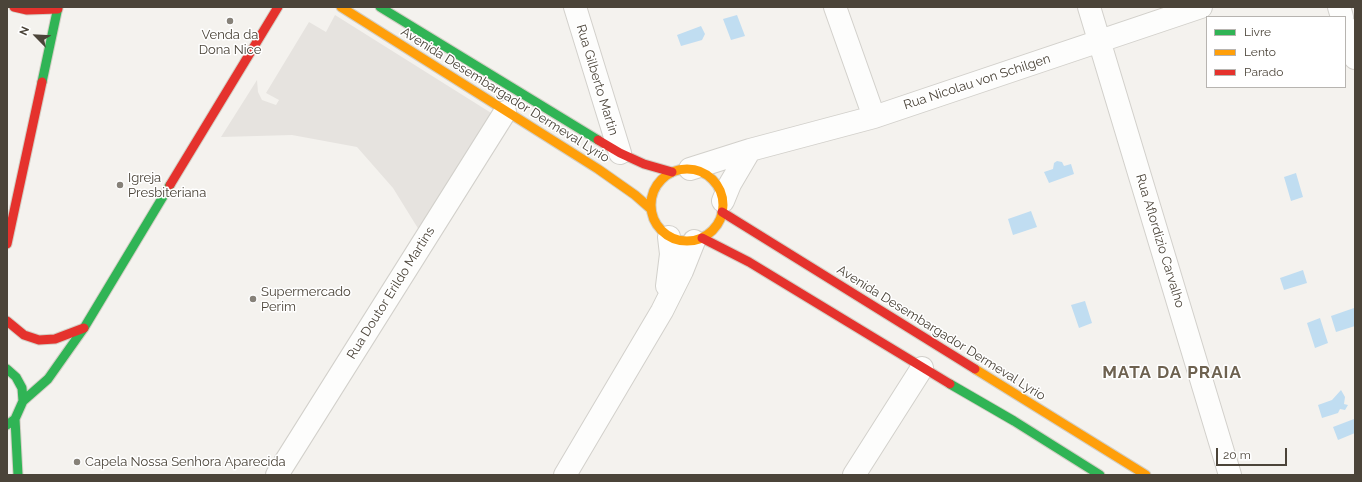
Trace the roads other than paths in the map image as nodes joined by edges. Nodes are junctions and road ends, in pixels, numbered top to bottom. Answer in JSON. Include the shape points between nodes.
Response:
{"nodes":[{"id":1,"x":14,"y":7,"type":"edge"},
{"id":2,"x":278,"y":7,"type":"edge"},
{"id":3,"x":341,"y":7,"type":"edge"},
{"id":4,"x":380,"y":7,"type":"edge"},
{"id":5,"x":575,"y":7,"type":"edge"},
{"id":6,"x":835,"y":7,"type":"edge"},
{"id":7,"x":1089,"y":7,"type":"edge"},
{"id":8,"x":1201,"y":7,"type":"edge"},
{"id":9,"x":58,"y":8,"type":"edge"},
{"id":10,"x":27,"y":10,"type":"junction"},
{"id":11,"x":37,"y":18,"type":"dead end"},
{"id":12,"x":45,"y":26,"type":"dead end"},
{"id":13,"x":1346,"y":29,"type":"edge"},
{"id":14,"x":51,"y":36,"type":"junction"},
{"id":15,"x":1100,"y":41,"type":"junction"},
{"id":16,"x":1355,"y":58,"type":"edge"},
{"id":17,"x":505,"y":112,"type":"junction"},
{"id":18,"x":874,"y":117,"type":"junction"},
{"id":19,"x":750,"y":150,"type":"junction"},
{"id":20,"x":620,"y":153,"type":"junction"},
{"id":21,"x":681,"y":171,"type":"junction"},
{"id":22,"x":723,"y":207,"type":"junction"},
{"id":23,"x":651,"y":209,"type":"junction"},
{"id":24,"x":669,"y":237,"type":"junction"},
{"id":25,"x":698,"y":240,"type":"junction"},
{"id":26,"x":7,"y":244,"type":"edge"},
{"id":27,"x":662,"y":311,"type":"junction"},
{"id":28,"x":7,"y":321,"type":"edge"},
{"id":29,"x":84,"y":328,"type":"junction"},
{"id":30,"x":930,"y":356,"type":"junction"},
{"id":31,"x":952,"y":363,"type":"junction"},
{"id":32,"x":7,"y":369,"type":"edge"},
{"id":33,"x":943,"y":379,"type":"junction"},
{"id":34,"x":23,"y":401,"type":"junction"},
{"id":35,"x":15,"y":419,"type":"junction"},
{"id":36,"x":7,"y":425,"type":"edge"},
{"id":37,"x":18,"y":475,"type":"edge"},
{"id":38,"x":277,"y":475,"type":"edge"},
{"id":39,"x":565,"y":475,"type":"edge"},
{"id":40,"x":854,"y":475,"type":"edge"},
{"id":41,"x":1100,"y":475,"type":"edge"},
{"id":42,"x":1146,"y":475,"type":"edge"},
{"id":43,"x":1230,"y":475,"type":"edge"}],
"edges":[{"from":1,"to":10,"type":"street"},
{"from":2,"to":29,"type":"street"},
{"from":3,"to":17,"type":"street","name":"Avenida Desembargador Dermeval Lyrio"},
{"from":4,"to":20,"type":"street","name":"Avenida Desembargador Dermeval Lyrio"},
{"from":5,"to":20,"type":"street","name":"Rua Gilberto Martin"},
{"from":6,"to":18,"type":"street"},
{"from":7,"to":15,"type":"street","name":"Rua Aflordizio Carvalho"},
{"from":8,"to":15,"type":"street","name":"Rua Nicolau von Schilgen"},
{"from":9,"to":10,"type":"street"},
{"from":9,"to":14,"type":"street"},
{"from":10,"to":11,"type":"street"},
{"from":12,"to":14,"type":"street"},
{"from":13,"to":16,"type":"street"},
{"from":14,"to":26,"type":"street"},
{"from":15,"to":18,"type":"street","name":"Rua Nicolau von Schilgen"},
{"from":15,"to":43,"type":"street","name":"Rua Aflordizio Carvalho"},
{"from":17,"to":23,"type":"street","name":"Avenida Desembargador Dermeval Lyrio","via":[[603,172]]},
{"from":17,"to":38,"type":"street","name":"Rua Doutor Erildo Martins"},
{"from":18,"to":19,"type":"street","name":"Rua Nicolau von Schilgen"},
{"from":19,"to":21,"type":"street","name":"Rua Nicolau von Schilgen"},
{"from":19,"to":22,"type":"street","via":[[730,184]]},
{"from":20,"to":21,"type":"street","name":"Avenida Desembargador Dermeval Lyrio","via":[[644,164]]},
{"from":21,"to":22,"type":"street","via":[[702,172],[712,179],[719,189]]},
{"from":21,"to":23,"type":"street","via":[[663,178],[656,187]]},
{"from":22,"to":25,"type":"street","via":[[718,223],[711,232]]},
{"from":22,"to":30,"type":"street","name":"Avenida Desembargador Dermeval Lyrio"},
{"from":23,"to":24,"type":"street","via":[[660,230]]},
{"from":24,"to":25,"type":"street","via":[[681,241]]},
{"from":24,"to":27,"type":"street","via":[[670,270]]},
{"from":25,"to":27,"type":"street"},
{"from":25,"to":30,"type":"street","name":"Avenida Desembargador Dermeval Lyrio","via":[[749,262]]},
{"from":27,"to":39,"type":"street"},
{"from":28,"to":29,"type":"street","via":[[24,335],[39,340],[55,339]]},
{"from":29,"to":34,"type":"street","via":[[48,379]]},
{"from":30,"to":31,"type":"street","name":"Avenida Desembargador Dermeval Lyrio"},
{"from":30,"to":33,"type":"street","name":"Avenida Desembargador Dermeval Lyrio"},
{"from":30,"to":40,"type":"street"},
{"from":31,"to":33,"type":"street"},
{"from":31,"to":42,"type":"street","name":"Avenida Desembargador Dermeval Lyrio"},
{"from":32,"to":34,"type":"street","via":[[16,377],[22,388]]},
{"from":33,"to":41,"type":"street","name":"Avenida Desembargador Dermeval Lyrio"},
{"from":34,"to":35,"type":"street"},
{"from":35,"to":36,"type":"street"},
{"from":35,"to":37,"type":"street"}]}
